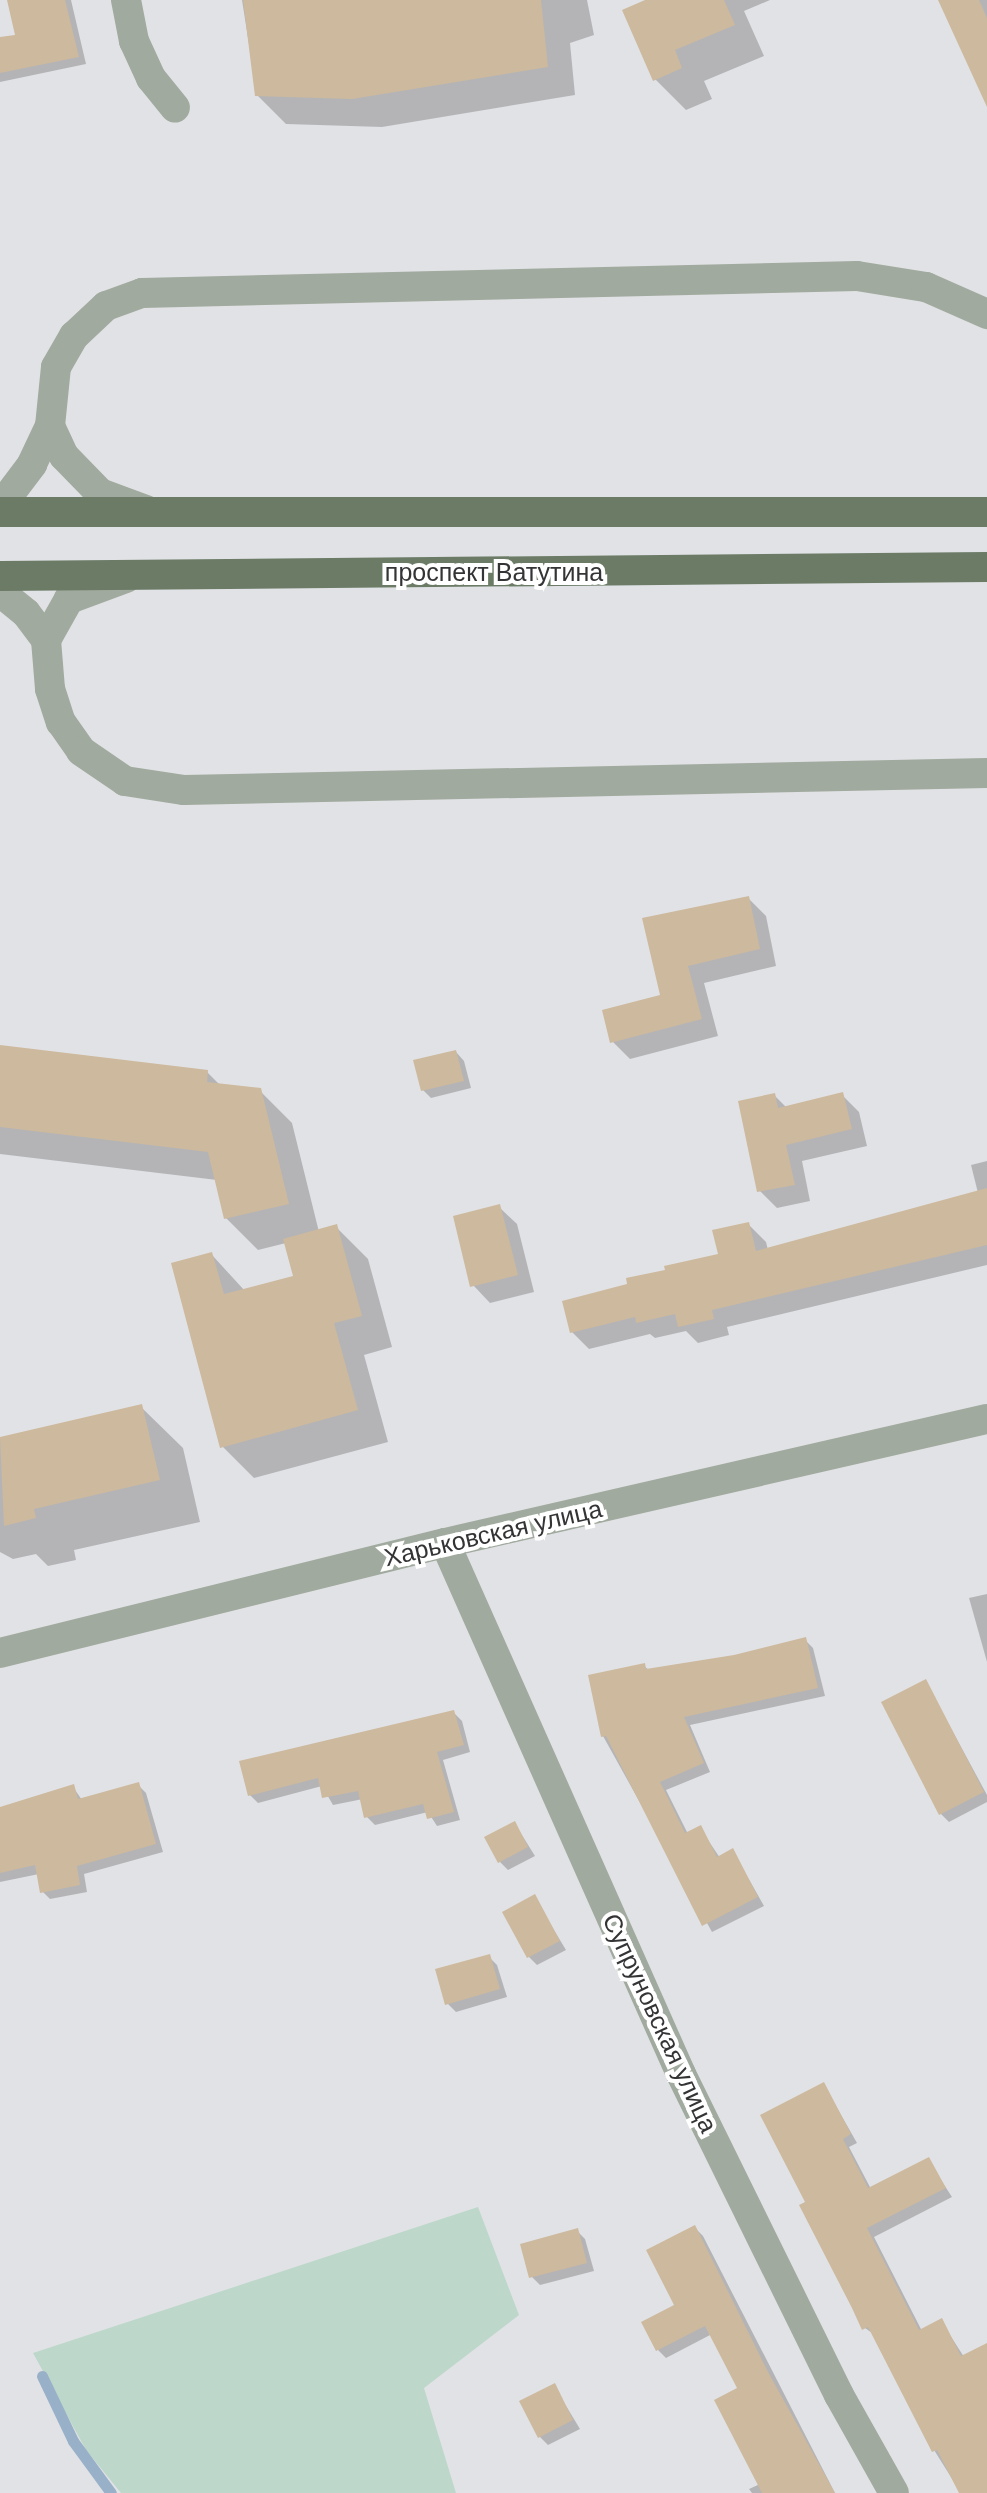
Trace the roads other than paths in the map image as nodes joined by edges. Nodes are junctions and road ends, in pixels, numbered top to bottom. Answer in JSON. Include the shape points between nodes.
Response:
{"nodes":[{"id":1,"x":126,"y":0,"type":"edge"},
{"id":2,"x":175,"y":108,"type":"dead end"},
{"id":3,"x":987,"y":314,"type":"edge"},
{"id":4,"x":50,"y":426,"type":"junction"},
{"id":5,"x":0,"y":498,"type":"edge"},
{"id":6,"x":146,"y":510,"type":"junction"},
{"id":7,"x":0,"y":512,"type":"edge"},
{"id":8,"x":987,"y":512,"type":"edge"},
{"id":9,"x":987,"y":567,"type":"edge"},
{"id":10,"x":138,"y":575,"type":"junction"},
{"id":11,"x":0,"y":576,"type":"edge"},
{"id":12,"x":0,"y":592,"type":"edge"},
{"id":13,"x":46,"y":640,"type":"junction"},
{"id":14,"x":987,"y":773,"type":"edge"},
{"id":15,"x":987,"y":1419,"type":"edge"},
{"id":16,"x":445,"y":1543,"type":"junction"},
{"id":17,"x":0,"y":1653,"type":"edge"},
{"id":18,"x":894,"y":2493,"type":"edge"}],
"edges":[{"from":1,"to":2,"type":"street","via":[[134,41]]},
{"from":3,"to":4,"type":"street","via":[[926,287],[857,276],[142,293],[106,306],[74,336],[56,367]]},
{"from":4,"to":5,"type":"street","via":[[32,464]]},
{"from":4,"to":6,"type":"street","via":[[64,456],[100,493]]},
{"from":6,"to":7,"type":"main road"},
{"from":6,"to":8,"type":"main road"},
{"from":9,"to":10,"type":"main road","name":"проспект Ватутина"},
{"from":10,"to":11,"type":"main road","name":"проспект Ватутина"},
{"from":10,"to":13,"type":"street","via":[[69,599]]},
{"from":12,"to":13,"type":"street"},
{"from":13,"to":14,"type":"street","via":[[50,688],[61,722],[81,751],[126,781],[184,790]]},
{"from":15,"to":16,"type":"street","name":"Харьковская улица"},
{"from":16,"to":17,"type":"street","name":"Харьковская улица"},
{"from":16,"to":18,"type":"street","name":"Супруновская улица","via":[[681,2074]]}]}
